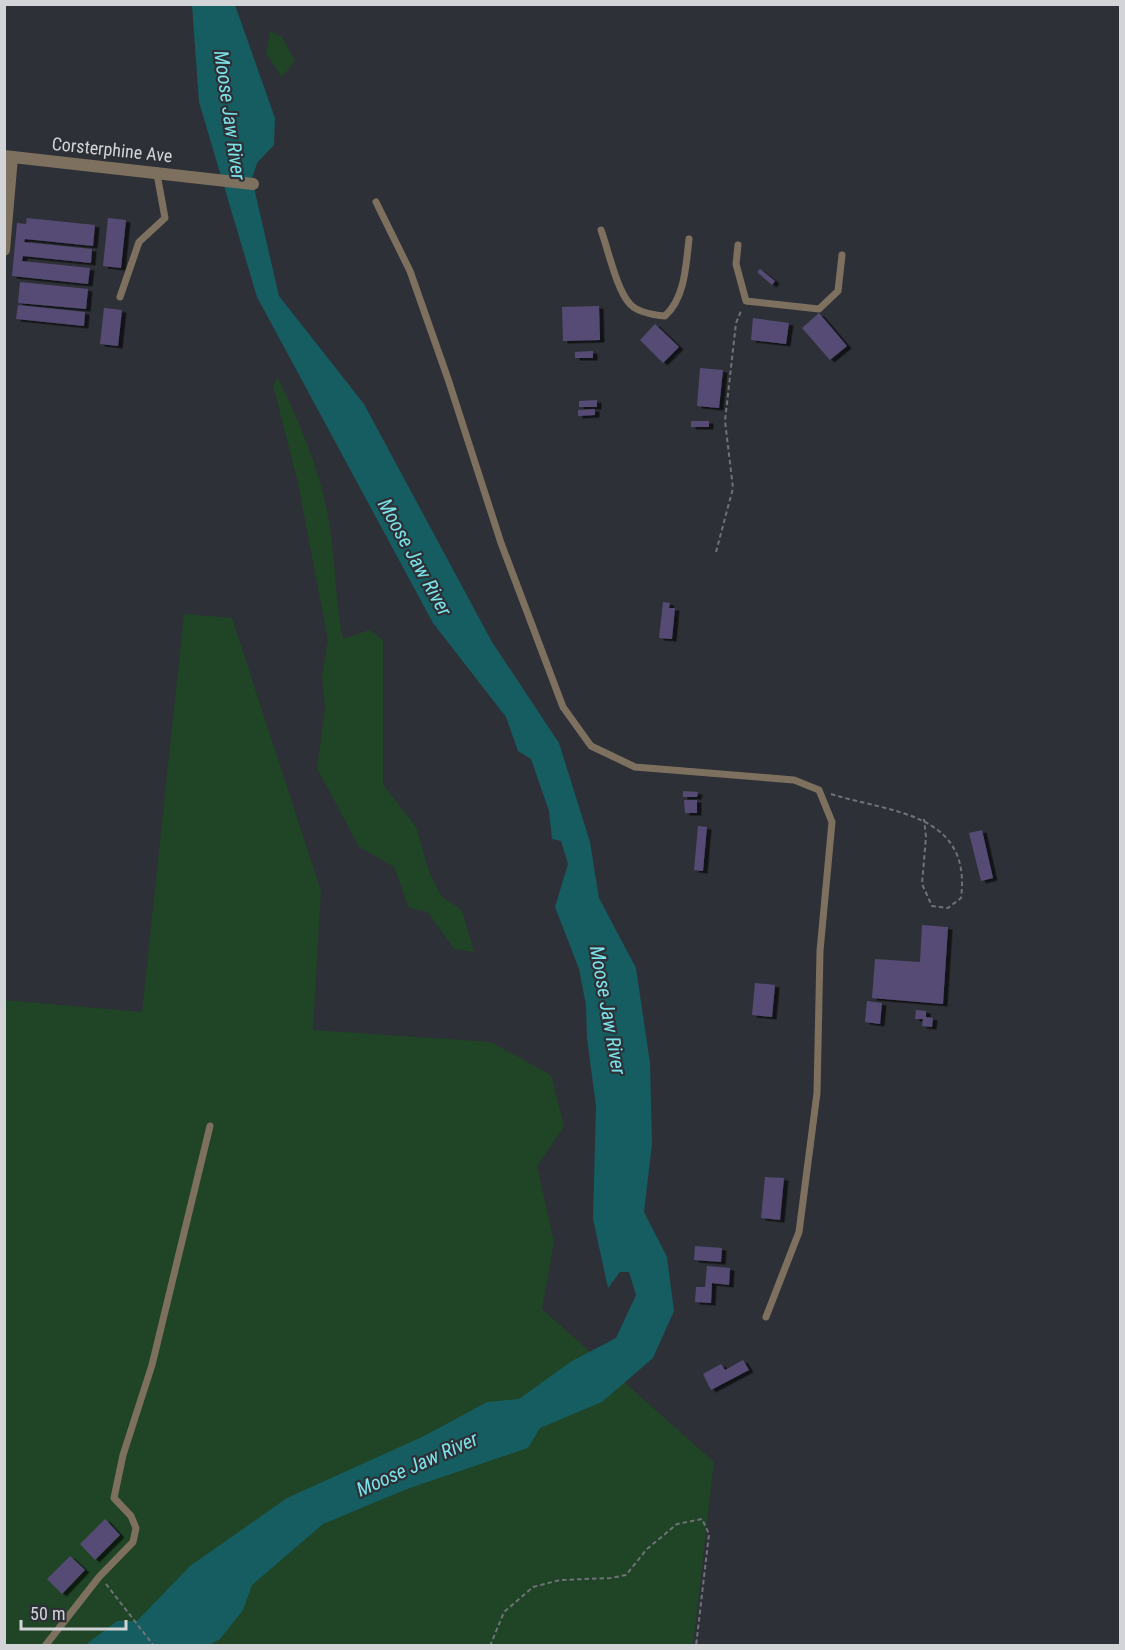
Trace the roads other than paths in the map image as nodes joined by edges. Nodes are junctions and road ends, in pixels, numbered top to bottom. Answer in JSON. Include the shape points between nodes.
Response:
{"nodes":[{"id":1,"x":8,"y":157,"type":"edge"},
{"id":2,"x":157,"y":174,"type":"junction"},
{"id":3,"x":253,"y":184,"type":"dead end"},
{"id":4,"x":376,"y":202,"type":"dead end"},
{"id":5,"x":601,"y":230,"type":"dead end"},
{"id":6,"x":689,"y":239,"type":"dead end"},
{"id":7,"x":738,"y":245,"type":"dead end"},
{"id":8,"x":4,"y":250,"type":"edge"},
{"id":9,"x":842,"y":255,"type":"dead end"},
{"id":10,"x":120,"y":297,"type":"dead end"},
{"id":11,"x":210,"y":1126,"type":"dead end"},
{"id":12,"x":766,"y":1317,"type":"dead end"},
{"id":13,"x":45,"y":1646,"type":"edge"}],
"edges":[{"from":1,"to":2,"type":"street","name":"Corsterphine Ave"},
{"from":1,"to":8,"type":"street"},
{"from":2,"to":3,"type":"street","name":"Corsterphine Ave"},
{"from":2,"to":10,"type":"lane","via":[[165,218],[139,242]]},
{"from":4,"to":12,"type":"lane","via":[[410,271],[501,543],[563,707],[591,746],[635,767],[794,780],[819,790],[832,822],[820,951],[817,1093],[800,1232]]},
{"from":5,"to":6,"type":"lane","via":[[630,304],[665,316],[676,306]]},
{"from":7,"to":9,"type":"lane","via":[[736,264],[746,301],[819,309],[838,291]]},
{"from":11,"to":13,"type":"lane","via":[[152,1365],[123,1455],[114,1498],[131,1516],[136,1528],[133,1542],[99,1577]]}]}
